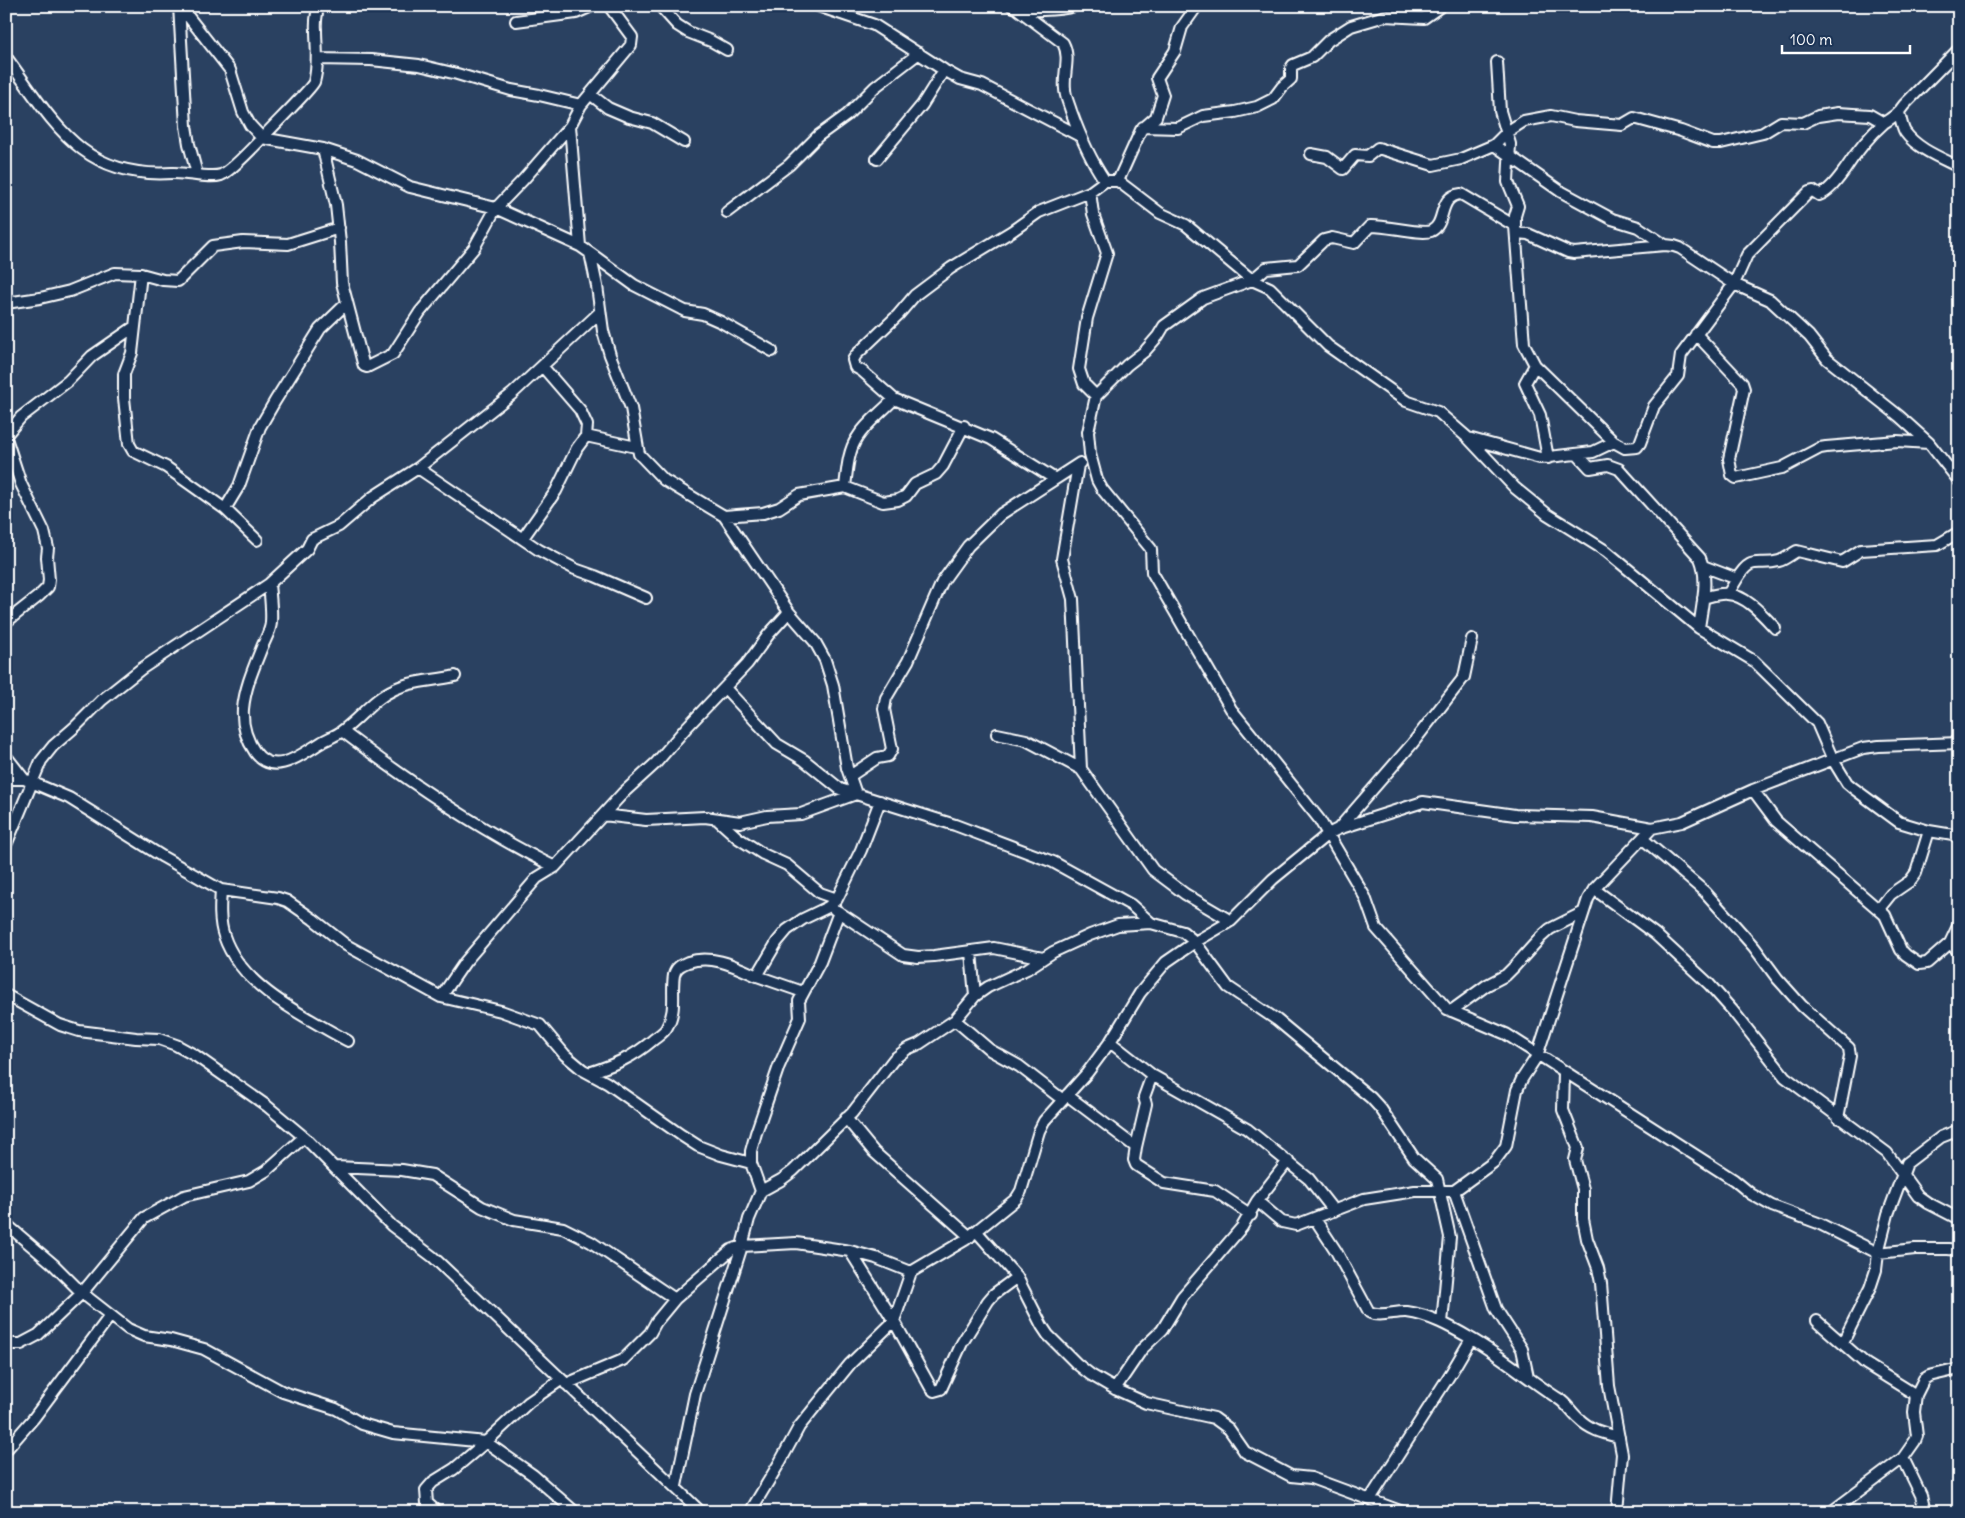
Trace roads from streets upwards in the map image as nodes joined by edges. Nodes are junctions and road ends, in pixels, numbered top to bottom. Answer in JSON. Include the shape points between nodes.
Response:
{"nodes":[{"id":1,"x":179,"y":6,"type":"edge"},
{"id":2,"x":318,"y":6,"type":"edge"},
{"id":3,"x":592,"y":6,"type":"edge"},
{"id":4,"x":609,"y":6,"type":"edge"},
{"id":5,"x":660,"y":6,"type":"edge"},
{"id":6,"x":818,"y":6,"type":"edge"},
{"id":7,"x":1075,"y":6,"type":"edge"},
{"id":8,"x":1197,"y":6,"type":"edge"},
{"id":9,"x":1441,"y":6,"type":"edge"},
{"id":10,"x":1016,"y":8,"type":"edge"},
{"id":11,"x":1036,"y":8,"type":"edge"},
{"id":12,"x":1061,"y":8,"type":"edge"},
{"id":13,"x":516,"y":21,"type":"dead end"},
{"id":14,"x":1959,"y":49,"type":"edge"},
{"id":15,"x":727,"y":50,"type":"dead end"},
{"id":16,"x":919,"y":54,"type":"junction"},
{"id":17,"x":6,"y":57,"type":"edge"},
{"id":18,"x":317,"y":59,"type":"junction"},
{"id":19,"x":1497,"y":62,"type":"dead end"},
{"id":20,"x":944,"y":70,"type":"junction"},
{"id":21,"x":590,"y":94,"type":"junction"},
{"id":22,"x":581,"y":105,"type":"junction"},
{"id":23,"x":1899,"y":113,"type":"junction"},
{"id":24,"x":1884,"y":123,"type":"junction"},
{"id":25,"x":570,"y":126,"type":"junction"},
{"id":26,"x":1143,"y":127,"type":"junction"},
{"id":27,"x":1507,"y":132,"type":"junction"},
{"id":28,"x":1080,"y":136,"type":"junction"},
{"id":29,"x":262,"y":138,"type":"junction"},
{"id":30,"x":684,"y":142,"type":"dead end"},
{"id":31,"x":1494,"y":145,"type":"junction"},
{"id":32,"x":322,"y":149,"type":"junction"},
{"id":33,"x":1311,"y":154,"type":"dead end"},
{"id":34,"x":1510,"y":156,"type":"junction"},
{"id":35,"x":877,"y":159,"type":"dead end"},
{"id":36,"x":1959,"y":167,"type":"edge"},
{"id":37,"x":197,"y":174,"type":"junction"},
{"id":38,"x":1105,"y":181,"type":"junction"},
{"id":39,"x":1118,"y":181,"type":"junction"},
{"id":40,"x":1090,"y":192,"type":"junction"},
{"id":41,"x":496,"y":208,"type":"junction"},
{"id":42,"x":728,"y":212,"type":"dead end"},
{"id":43,"x":339,"y":228,"type":"junction"},
{"id":44,"x":1515,"y":229,"type":"junction"},
{"id":45,"x":1665,"y":244,"type":"junction"},
{"id":46,"x":580,"y":246,"type":"junction"},
{"id":47,"x":590,"y":253,"type":"junction"},
{"id":48,"x":141,"y":274,"type":"junction"},
{"id":49,"x":1252,"y":280,"type":"junction"},
{"id":50,"x":1734,"y":284,"type":"junction"},
{"id":51,"x":6,"y":303,"type":"edge"},
{"id":52,"x":346,"y":304,"type":"junction"},
{"id":53,"x":599,"y":313,"type":"junction"},
{"id":54,"x":134,"y":327,"type":"junction"},
{"id":55,"x":1696,"y":334,"type":"junction"},
{"id":56,"x":772,"y":351,"type":"dead end"},
{"id":57,"x":1536,"y":365,"type":"junction"},
{"id":58,"x":542,"y":366,"type":"junction"},
{"id":59,"x":1096,"y":396,"type":"junction"},
{"id":60,"x":894,"y":399,"type":"junction"},
{"id":61,"x":964,"y":426,"type":"junction"},
{"id":62,"x":6,"y":436,"type":"edge"},
{"id":63,"x":586,"y":436,"type":"junction"},
{"id":64,"x":1468,"y":438,"type":"junction"},
{"id":65,"x":1614,"y":442,"type":"junction"},
{"id":66,"x":1929,"y":443,"type":"junction"},
{"id":67,"x":636,"y":447,"type":"junction"},
{"id":68,"x":1090,"y":454,"type":"junction"},
{"id":69,"x":1578,"y":455,"type":"junction"},
{"id":70,"x":1548,"y":458,"type":"junction"},
{"id":71,"x":1078,"y":465,"type":"junction"},
{"id":72,"x":418,"y":468,"type":"junction"},
{"id":73,"x":1055,"y":479,"type":"junction"},
{"id":74,"x":1959,"y":481,"type":"edge"},
{"id":75,"x":844,"y":486,"type":"junction"},
{"id":76,"x":226,"y":509,"type":"junction"},
{"id":77,"x":724,"y":516,"type":"junction"},
{"id":78,"x":1959,"y":532,"type":"edge"},
{"id":79,"x":523,"y":538,"type":"junction"},
{"id":80,"x":257,"y":540,"type":"dead end"},
{"id":81,"x":1703,"y":566,"type":"junction"},
{"id":82,"x":1737,"y":579,"type":"junction"},
{"id":83,"x":269,"y":584,"type":"junction"},
{"id":84,"x":1728,"y":594,"type":"junction"},
{"id":85,"x":646,"y":598,"type":"dead end"},
{"id":86,"x":1703,"y":598,"type":"junction"},
{"id":87,"x":789,"y":612,"type":"junction"},
{"id":88,"x":6,"y":622,"type":"edge"},
{"id":89,"x":1699,"y":628,"type":"junction"},
{"id":90,"x":1775,"y":628,"type":"dead end"},
{"id":91,"x":1472,"y":639,"type":"dead end"},
{"id":92,"x":455,"y":676,"type":"dead end"},
{"id":93,"x":725,"y":688,"type":"junction"},
{"id":94,"x":342,"y":731,"type":"junction"},
{"id":95,"x":998,"y":734,"type":"dead end"},
{"id":96,"x":1959,"y":742,"type":"edge"},
{"id":97,"x":6,"y":756,"type":"edge"},
{"id":98,"x":1833,"y":760,"type":"junction"},
{"id":99,"x":1081,"y":769,"type":"junction"},
{"id":100,"x":850,"y":776,"type":"junction"},
{"id":101,"x":6,"y":779,"type":"edge"},
{"id":102,"x":27,"y":780,"type":"junction"},
{"id":103,"x":1753,"y":790,"type":"junction"},
{"id":104,"x":856,"y":794,"type":"junction"},
{"id":105,"x":880,"y":801,"type":"junction"},
{"id":106,"x":603,"y":815,"type":"junction"},
{"id":107,"x":718,"y":820,"type":"junction"},
{"id":108,"x":1652,"y":828,"type":"junction"},
{"id":109,"x":1338,"y":829,"type":"junction"},
{"id":110,"x":1929,"y":831,"type":"junction"},
{"id":111,"x":1328,"y":834,"type":"junction"},
{"id":112,"x":1959,"y":836,"type":"edge"},
{"id":113,"x":1643,"y":839,"type":"junction"},
{"id":114,"x":6,"y":845,"type":"edge"},
{"id":115,"x":555,"y":867,"type":"junction"},
{"id":116,"x":1594,"y":889,"type":"junction"},
{"id":117,"x":221,"y":890,"type":"junction"},
{"id":118,"x":833,"y":903,"type":"junction"},
{"id":119,"x":1879,"y":909,"type":"junction"},
{"id":120,"x":839,"y":912,"type":"junction"},
{"id":121,"x":1582,"y":913,"type":"junction"},
{"id":122,"x":1231,"y":921,"type":"junction"},
{"id":123,"x":1151,"y":923,"type":"junction"},
{"id":124,"x":1959,"y":924,"type":"edge"},
{"id":125,"x":1195,"y":942,"type":"junction"},
{"id":126,"x":1950,"y":942,"type":"junction"},
{"id":127,"x":971,"y":952,"type":"junction"},
{"id":128,"x":1959,"y":952,"type":"edge"},
{"id":129,"x":1043,"y":958,"type":"junction"},
{"id":130,"x":757,"y":976,"type":"junction"},
{"id":131,"x":803,"y":992,"type":"junction"},
{"id":132,"x":6,"y":995,"type":"edge"},
{"id":133,"x":441,"y":996,"type":"junction"},
{"id":134,"x":976,"y":996,"type":"junction"},
{"id":135,"x":1451,"y":1011,"type":"junction"},
{"id":136,"x":955,"y":1020,"type":"junction"},
{"id":137,"x":348,"y":1041,"type":"dead end"},
{"id":138,"x":1110,"y":1042,"type":"junction"},
{"id":139,"x":1537,"y":1056,"type":"junction"},
{"id":140,"x":1564,"y":1072,"type":"junction"},
{"id":141,"x":589,"y":1073,"type":"junction"},
{"id":142,"x":1152,"y":1074,"type":"junction"},
{"id":143,"x":1065,"y":1098,"type":"junction"},
{"id":144,"x":846,"y":1118,"type":"junction"},
{"id":145,"x":1838,"y":1118,"type":"junction"},
{"id":146,"x":1959,"y":1130,"type":"edge"},
{"id":147,"x":304,"y":1137,"type":"junction"},
{"id":148,"x":1136,"y":1147,"type":"junction"},
{"id":149,"x":1288,"y":1161,"type":"junction"},
{"id":150,"x":751,"y":1163,"type":"junction"},
{"id":151,"x":335,"y":1167,"type":"junction"},
{"id":152,"x":1902,"y":1173,"type":"junction"},
{"id":153,"x":762,"y":1191,"type":"junction"},
{"id":154,"x":1439,"y":1191,"type":"junction"},
{"id":155,"x":1454,"y":1191,"type":"junction"},
{"id":156,"x":1257,"y":1201,"type":"junction"},
{"id":157,"x":1334,"y":1211,"type":"junction"},
{"id":158,"x":1250,"y":1215,"type":"junction"},
{"id":159,"x":1315,"y":1219,"type":"junction"},
{"id":160,"x":1959,"y":1219,"type":"edge"},
{"id":161,"x":6,"y":1224,"type":"edge"},
{"id":162,"x":973,"y":1234,"type":"junction"},
{"id":163,"x":742,"y":1246,"type":"junction"},
{"id":164,"x":1959,"y":1250,"type":"edge"},
{"id":165,"x":850,"y":1251,"type":"junction"},
{"id":166,"x":1878,"y":1253,"type":"junction"},
{"id":167,"x":911,"y":1272,"type":"junction"},
{"id":168,"x":1017,"y":1276,"type":"junction"},
{"id":169,"x":82,"y":1293,"type":"junction"},
{"id":170,"x":675,"y":1299,"type":"junction"},
{"id":171,"x":110,"y":1316,"type":"junction"},
{"id":172,"x":894,"y":1321,"type":"junction"},
{"id":173,"x":1817,"y":1321,"type":"dead end"},
{"id":174,"x":1442,"y":1323,"type":"junction"},
{"id":175,"x":1471,"y":1339,"type":"junction"},
{"id":176,"x":1842,"y":1342,"type":"junction"},
{"id":177,"x":6,"y":1344,"type":"edge"},
{"id":178,"x":1959,"y":1370,"type":"edge"},
{"id":179,"x":1528,"y":1377,"type":"junction"},
{"id":180,"x":563,"y":1382,"type":"junction"},
{"id":181,"x":1116,"y":1389,"type":"junction"},
{"id":182,"x":1916,"y":1395,"type":"junction"},
{"id":183,"x":1619,"y":1437,"type":"junction"},
{"id":184,"x":486,"y":1442,"type":"junction"},
{"id":185,"x":6,"y":1450,"type":"edge"},
{"id":186,"x":1903,"y":1458,"type":"junction"},
{"id":187,"x":676,"y":1486,"type":"junction"},
{"id":188,"x":1370,"y":1499,"type":"junction"},
{"id":189,"x":437,"y":1512,"type":"edge"},
{"id":190,"x":574,"y":1512,"type":"edge"},
{"id":191,"x":701,"y":1512,"type":"edge"},
{"id":192,"x":750,"y":1512,"type":"edge"},
{"id":193,"x":1403,"y":1512,"type":"edge"},
{"id":194,"x":1617,"y":1512,"type":"edge"},
{"id":195,"x":1831,"y":1512,"type":"edge"},
{"id":196,"x":1925,"y":1512,"type":"edge"}],
"edges":[{"from":1,"to":29,"type":"street","via":[[230,70],[243,112]]},
{"from":1,"to":37,"type":"street","via":[[186,126]]},
{"from":2,"to":18,"type":"street"},
{"from":3,"to":13,"type":"street","via":[[576,13]]},
{"from":4,"to":21,"type":"street","via":[[632,41]]},
{"from":5,"to":15,"type":"street","via":[[677,25]]},
{"from":6,"to":16,"type":"street","via":[[874,25]]},
{"from":7,"to":12,"type":"street"},
{"from":8,"to":26,"type":"street","via":[[1182,27],[1175,51],[1157,78],[1163,95],[1156,117]]},
{"from":9,"to":26,"type":"street","via":[[1424,18],[1385,16],[1343,30],[1312,57],[1293,65],[1291,79],[1267,103],[1203,116],[1178,128]]},
{"from":10,"to":11,"type":"street"},
{"from":10,"to":28,"type":"street","via":[[1063,43],[1066,49],[1064,89]]},
{"from":11,"to":12,"type":"street"},
{"from":14,"to":23,"type":"street"},
{"from":16,"to":20,"type":"street"},
{"from":16,"to":42,"type":"street","via":[[875,86],[789,165]]},
{"from":17,"to":37,"type":"street","via":[[64,133],[98,161],[131,172]]},
{"from":18,"to":22,"type":"street","via":[[419,65]]},
{"from":18,"to":29,"type":"street","via":[[314,83]]},
{"from":19,"to":27,"type":"street","via":[[1500,111]]},
{"from":20,"to":28,"type":"street","via":[[982,85]]},
{"from":20,"to":35,"type":"street","via":[[922,105]]},
{"from":21,"to":22,"type":"street"},
{"from":21,"to":30,"type":"street","via":[[608,108],[652,123]]},
{"from":22,"to":25,"type":"street"},
{"from":23,"to":24,"type":"street"},
{"from":23,"to":36,"type":"street","via":[[1906,132],[1913,140],[1930,153]]},
{"from":24,"to":27,"type":"street","via":[[1870,115],[1838,113],[1802,123],[1781,122],[1763,133],[1721,143],[1634,118],[1622,125],[1547,116],[1524,121]]},
{"from":24,"to":50,"type":"street","via":[[1824,193],[1809,192],[1755,245]]},
{"from":25,"to":41,"type":"street"},
{"from":25,"to":46,"type":"street"},
{"from":26,"to":39,"type":"street"},
{"from":27,"to":31,"type":"street"},
{"from":27,"to":34,"type":"street"},
{"from":28,"to":38,"type":"street"},
{"from":29,"to":32,"type":"street"},
{"from":29,"to":37,"type":"street","via":[[221,175]]},
{"from":31,"to":33,"type":"street","via":[[1461,159],[1433,165],[1378,148],[1368,156],[1355,155],[1343,169],[1327,157]]},
{"from":31,"to":34,"type":"street"},
{"from":32,"to":41,"type":"street","via":[[357,160],[410,187]]},
{"from":32,"to":43,"type":"street"},
{"from":34,"to":44,"type":"street","via":[[1508,182],[1518,206]]},
{"from":34,"to":45,"type":"street","via":[[1560,191],[1612,220],[1638,227]]},
{"from":38,"to":39,"type":"street"},
{"from":38,"to":40,"type":"street"},
{"from":39,"to":49,"type":"street","via":[[1160,213],[1186,225]]},
{"from":40,"to":59,"type":"street","via":[[1093,214],[1107,253],[1087,318],[1080,369],[1084,384]]},
{"from":40,"to":60,"type":"street","via":[[1039,212],[951,268],[914,295],[898,316],[856,355],[853,360],[855,368]]},
{"from":41,"to":46,"type":"street"},
{"from":41,"to":52,"type":"street","via":[[474,248],[420,312],[392,354],[364,366]]},
{"from":43,"to":48,"type":"street","via":[[288,244],[243,242],[213,246],[178,280]]},
{"from":43,"to":52,"type":"street"},
{"from":44,"to":45,"type":"street","via":[[1574,253]]},
{"from":44,"to":49,"type":"street","via":[[1461,194],[1456,194],[1445,205],[1436,228],[1430,232],[1370,226],[1354,243],[1328,238],[1298,265],[1266,268]]},
{"from":44,"to":57,"type":"street","via":[[1524,344]]},
{"from":45,"to":50,"type":"street","via":[[1680,248]]},
{"from":46,"to":47,"type":"street"},
{"from":47,"to":53,"type":"street"},
{"from":47,"to":56,"type":"street","via":[[634,285],[685,310],[721,322]]},
{"from":48,"to":51,"type":"street","via":[[115,273],[70,291]]},
{"from":48,"to":54,"type":"street"},
{"from":49,"to":59,"type":"street","via":[[1203,298],[1164,326],[1145,351],[1126,365]]},
{"from":49,"to":64,"type":"street","via":[[1270,288],[1328,346],[1406,401],[1438,412]]},
{"from":50,"to":55,"type":"street"},
{"from":50,"to":66,"type":"street","via":[[1776,304],[1827,359]]},
{"from":52,"to":76,"type":"street","via":[[320,329],[275,401],[260,427],[239,486]]},
{"from":53,"to":58,"type":"street"},
{"from":53,"to":67,"type":"street","via":[[610,355],[631,408]]},
{"from":54,"to":62,"type":"street","via":[[92,356],[68,381],[21,417]]},
{"from":54,"to":76,"type":"street","via":[[132,353],[124,374],[129,444],[133,451],[166,467]]},
{"from":55,"to":65,"type":"street","via":[[1681,355],[1678,376],[1654,406],[1640,443],[1633,448],[1625,448]]},
{"from":55,"to":66,"type":"street","via":[[1744,389],[1729,459],[1732,475],[1736,478],[1782,468],[1820,448],[1897,441]]},
{"from":57,"to":65,"type":"street"},
{"from":57,"to":70,"type":"street","via":[[1525,383],[1540,415]]},
{"from":58,"to":63,"type":"street","via":[[580,410],[587,425]]},
{"from":58,"to":72,"type":"street","via":[[512,394]]},
{"from":59,"to":68,"type":"street","via":[[1089,426]]},
{"from":60,"to":61,"type":"street"},
{"from":60,"to":75,"type":"street","via":[[856,438]]},
{"from":61,"to":73,"type":"street"},
{"from":61,"to":75,"type":"street","via":[[936,474],[915,484],[906,496],[898,500],[883,502]]},
{"from":62,"to":88,"type":"street","via":[[21,484],[44,531],[49,580],[48,587],[39,596]]},
{"from":63,"to":67,"type":"street"},
{"from":63,"to":79,"type":"street","via":[[556,492]]},
{"from":64,"to":70,"type":"street"},
{"from":64,"to":89,"type":"street","via":[[1522,494],[1547,514],[1606,551]]},
{"from":65,"to":69,"type":"street","via":[[1600,450]]},
{"from":66,"to":74,"type":"street"},
{"from":67,"to":77,"type":"street","via":[[664,480]]},
{"from":68,"to":71,"type":"street"},
{"from":68,"to":111,"type":"street","via":[[1102,490],[1151,549],[1152,572],[1231,709],[1307,801]]},
{"from":69,"to":70,"type":"street"},
{"from":69,"to":81,"type":"street","via":[[1590,468],[1608,465],[1619,469],[1700,558]]},
{"from":71,"to":73,"type":"street"},
{"from":71,"to":99,"type":"street","via":[[1062,559],[1073,599]]},
{"from":72,"to":79,"type":"street"},
{"from":72,"to":83,"type":"street","via":[[373,497],[339,526],[312,539],[307,549]]},
{"from":73,"to":100,"type":"street","via":[[1001,514],[982,531],[942,582],[908,661],[886,698],[884,709],[891,754],[877,758]]},
{"from":75,"to":77,"type":"street","via":[[799,495],[779,508],[763,513]]},
{"from":76,"to":80,"type":"street"},
{"from":77,"to":87,"type":"street"},
{"from":78,"to":82,"type":"street","via":[[1937,545],[1861,550],[1842,562],[1797,550],[1778,562],[1750,564],[1744,567]]},
{"from":79,"to":85,"type":"street","via":[[575,569]]},
{"from":81,"to":82,"type":"street"},
{"from":81,"to":86,"type":"street"},
{"from":82,"to":84,"type":"street"},
{"from":83,"to":94,"type":"street","via":[[271,624],[250,677],[243,707],[246,735],[260,758],[275,764],[293,760]]},
{"from":83,"to":102,"type":"street","via":[[141,669],[102,700],[52,746]]},
{"from":84,"to":86,"type":"street"},
{"from":84,"to":90,"type":"street","via":[[1747,602]]},
{"from":86,"to":89,"type":"street"},
{"from":87,"to":93,"type":"street"},
{"from":87,"to":100,"type":"street","via":[[826,660]]},
{"from":89,"to":98,"type":"street","via":[[1754,661],[1815,720]]},
{"from":91,"to":109,"type":"street","via":[[1464,677],[1412,744]]},
{"from":92,"to":94,"type":"street","via":[[395,689]]},
{"from":93,"to":104,"type":"street","via":[[777,744],[804,760],[840,789]]},
{"from":93,"to":106,"type":"street"},
{"from":94,"to":115,"type":"street","via":[[455,810],[506,842]]},
{"from":95,"to":99,"type":"street","via":[[1026,740]]},
{"from":96,"to":98,"type":"street","via":[[1863,748]]},
{"from":97,"to":102,"type":"street"},
{"from":98,"to":103,"type":"street"},
{"from":98,"to":110,"type":"street","via":[[1847,783],[1894,819]]},
{"from":99,"to":122,"type":"street","via":[[1153,870],[1185,894]]},
{"from":100,"to":104,"type":"street"},
{"from":101,"to":102,"type":"street"},
{"from":102,"to":114,"type":"street"},
{"from":102,"to":117,"type":"street","via":[[69,798]]},
{"from":103,"to":108,"type":"street","via":[[1682,822]]},
{"from":103,"to":119,"type":"street","via":[[1776,821]]},
{"from":104,"to":105,"type":"street"},
{"from":104,"to":107,"type":"street","via":[[801,814],[740,822]]},
{"from":105,"to":118,"type":"street","via":[[861,850]]},
{"from":105,"to":123,"type":"street","via":[[1053,862],[1131,905]]},
{"from":106,"to":107,"type":"street","via":[[646,820],[705,817]]},
{"from":106,"to":115,"type":"street"},
{"from":107,"to":118,"type":"street","via":[[738,838],[787,865]]},
{"from":108,"to":109,"type":"street","via":[[1592,817],[1515,815],[1422,802]]},
{"from":108,"to":113,"type":"street"},
{"from":109,"to":111,"type":"street"},
{"from":110,"to":112,"type":"street"},
{"from":110,"to":119,"type":"street","via":[[1916,873]]},
{"from":111,"to":122,"type":"street","via":[[1273,879]]},
{"from":111,"to":135,"type":"street","via":[[1365,897],[1379,933]]},
{"from":113,"to":116,"type":"street"},
{"from":113,"to":145,"type":"street","via":[[1706,892],[1802,1006],[1849,1048]]},
{"from":115,"to":133,"type":"street","via":[[537,878],[465,962]]},
{"from":116,"to":121,"type":"street"},
{"from":116,"to":145,"type":"street","via":[[1668,945],[1734,1011],[1785,1077]]},
{"from":117,"to":133,"type":"street","via":[[287,901],[346,945]]},
{"from":117,"to":137,"type":"street","via":[[219,910],[223,936],[234,958],[259,986],[296,1012]]},
{"from":118,"to":120,"type":"street"},
{"from":118,"to":130,"type":"street","via":[[787,930]]},
{"from":119,"to":126,"type":"street","via":[[1901,950],[1919,964],[1927,962]]},
{"from":120,"to":127,"type":"street","via":[[903,955],[918,957]]},
{"from":120,"to":131,"type":"street","via":[[820,962]]},
{"from":121,"to":135,"type":"street","via":[[1545,933],[1506,975],[1486,985]]},
{"from":121,"to":139,"type":"street"},
{"from":122,"to":125,"type":"street"},
{"from":123,"to":125,"type":"street","via":[[1183,932]]},
{"from":123,"to":129,"type":"street","via":[[1131,923],[1105,929]]},
{"from":124,"to":126,"type":"street"},
{"from":125,"to":138,"type":"street","via":[[1166,962],[1144,987]]},
{"from":125,"to":154,"type":"street","via":[[1228,987],[1277,1020],[1371,1098],[1414,1158],[1436,1179]]},
{"from":126,"to":128,"type":"street"},
{"from":127,"to":129,"type":"street","via":[[994,948]]},
{"from":127,"to":134,"type":"street"},
{"from":129,"to":134,"type":"street"},
{"from":130,"to":131,"type":"street"},
{"from":130,"to":141,"type":"street","via":[[726,962],[697,959],[681,965],[674,976],[674,1003],[666,1029],[621,1063]]},
{"from":131,"to":150,"type":"street","via":[[799,1001],[800,1018],[756,1133]]},
{"from":132,"to":147,"type":"street","via":[[43,1017],[73,1029],[159,1039],[176,1045],[230,1080]]},
{"from":133,"to":141,"type":"street","via":[[540,1025],[565,1055]]},
{"from":134,"to":136,"type":"street"},
{"from":135,"to":139,"type":"street","via":[[1506,1034]]},
{"from":136,"to":143,"type":"street","via":[[990,1050]]},
{"from":136,"to":144,"type":"street","via":[[894,1059]]},
{"from":138,"to":142,"type":"street"},
{"from":138,"to":143,"type":"street"},
{"from":139,"to":140,"type":"street"},
{"from":139,"to":155,"type":"street","via":[[1517,1090],[1504,1150],[1494,1162]]},
{"from":140,"to":166,"type":"street","via":[[1751,1194]]},
{"from":140,"to":183,"type":"street","via":[[1563,1110],[1578,1148],[1575,1160],[1583,1189],[1583,1219],[1601,1283],[1609,1386]]},
{"from":141,"to":150,"type":"street","via":[[698,1146]]},
{"from":142,"to":148,"type":"street","via":[[1144,1097],[1146,1104]]},
{"from":142,"to":149,"type":"street","via":[[1247,1129]]},
{"from":143,"to":148,"type":"street"},
{"from":143,"to":162,"type":"street","via":[[1041,1127],[1019,1195]]},
{"from":144,"to":153,"type":"street","via":[[793,1171]]},
{"from":144,"to":162,"type":"street","via":[[874,1152]]},
{"from":145,"to":152,"type":"street","via":[[1887,1153]]},
{"from":146,"to":152,"type":"street","via":[[1941,1137],[1913,1157]]},
{"from":147,"to":151,"type":"street"},
{"from":147,"to":169,"type":"street","via":[[266,1171],[249,1181],[184,1196],[144,1218]]},
{"from":148,"to":158,"type":"street","via":[[1136,1164],[1164,1183],[1215,1191]]},
{"from":149,"to":156,"type":"street"},
{"from":149,"to":157,"type":"street","via":[[1313,1183]]},
{"from":150,"to":153,"type":"street"},
{"from":151,"to":170,"type":"street","via":[[402,1170],[432,1175],[482,1208],[514,1220],[564,1228],[591,1242]]},
{"from":151,"to":180,"type":"street","via":[[392,1226],[433,1257]]},
{"from":152,"to":160,"type":"street","via":[[1918,1196]]},
{"from":152,"to":166,"type":"street"},
{"from":153,"to":163,"type":"street","via":[[749,1219]]},
{"from":154,"to":155,"type":"street"},
{"from":154,"to":157,"type":"street","via":[[1415,1191],[1364,1199]]},
{"from":154,"to":174,"type":"street","via":[[1450,1237]]},
{"from":155,"to":179,"type":"street","via":[[1496,1309],[1522,1349]]},
{"from":156,"to":158,"type":"street"},
{"from":156,"to":159,"type":"street","via":[[1286,1223],[1296,1225]]},
{"from":157,"to":159,"type":"street"},
{"from":158,"to":181,"type":"street","via":[[1182,1297],[1162,1330],[1142,1349]]},
{"from":159,"to":174,"type":"street","via":[[1369,1312],[1377,1315],[1419,1314]]},
{"from":161,"to":169,"type":"street"},
{"from":162,"to":167,"type":"street"},
{"from":162,"to":168,"type":"street"},
{"from":163,"to":165,"type":"street","via":[[796,1243]]},
{"from":163,"to":170,"type":"street","via":[[731,1250]]},
{"from":163,"to":187,"type":"street","via":[[694,1394]]},
{"from":164,"to":166,"type":"street","via":[[1915,1249]]},
{"from":165,"to":167,"type":"street"},
{"from":165,"to":172,"type":"street"},
{"from":166,"to":176,"type":"street","via":[[1870,1288]]},
{"from":167,"to":172,"type":"street"},
{"from":168,"to":172,"type":"street","via":[[988,1301],[938,1391],[931,1388]]},
{"from":168,"to":181,"type":"street","via":[[1048,1335],[1077,1364]]},
{"from":169,"to":171,"type":"street"},
{"from":169,"to":177,"type":"street","via":[[38,1335],[21,1344]]},
{"from":170,"to":180,"type":"street","via":[[650,1333],[623,1360]]},
{"from":171,"to":184,"type":"street","via":[[144,1336],[204,1349],[283,1392],[336,1409],[362,1424],[393,1433]]},
{"from":171,"to":185,"type":"street","via":[[34,1419]]},
{"from":172,"to":192,"type":"street","via":[[850,1364],[810,1412]]},
{"from":173,"to":176,"type":"street"},
{"from":174,"to":175,"type":"street"},
{"from":175,"to":179,"type":"street"},
{"from":175,"to":188,"type":"street"},
{"from":176,"to":182,"type":"street","via":[[1866,1364]]},
{"from":178,"to":182,"type":"street","via":[[1929,1376]]},
{"from":179,"to":183,"type":"street","via":[[1594,1431]]},
{"from":180,"to":184,"type":"street","via":[[528,1402]]},
{"from":180,"to":187,"type":"street"},
{"from":181,"to":188,"type":"street","via":[[1146,1404],[1214,1418],[1229,1429],[1245,1452],[1291,1476],[1311,1478]]},
{"from":182,"to":186,"type":"street","via":[[1917,1436]]},
{"from":183,"to":194,"type":"street","via":[[1622,1461]]},
{"from":184,"to":189,"type":"street","via":[[426,1490],[426,1503]]},
{"from":184,"to":190,"type":"street","via":[[533,1475]]},
{"from":186,"to":195,"type":"street"},
{"from":186,"to":196,"type":"street"},
{"from":187,"to":191,"type":"street"},
{"from":188,"to":193,"type":"street"}]}
